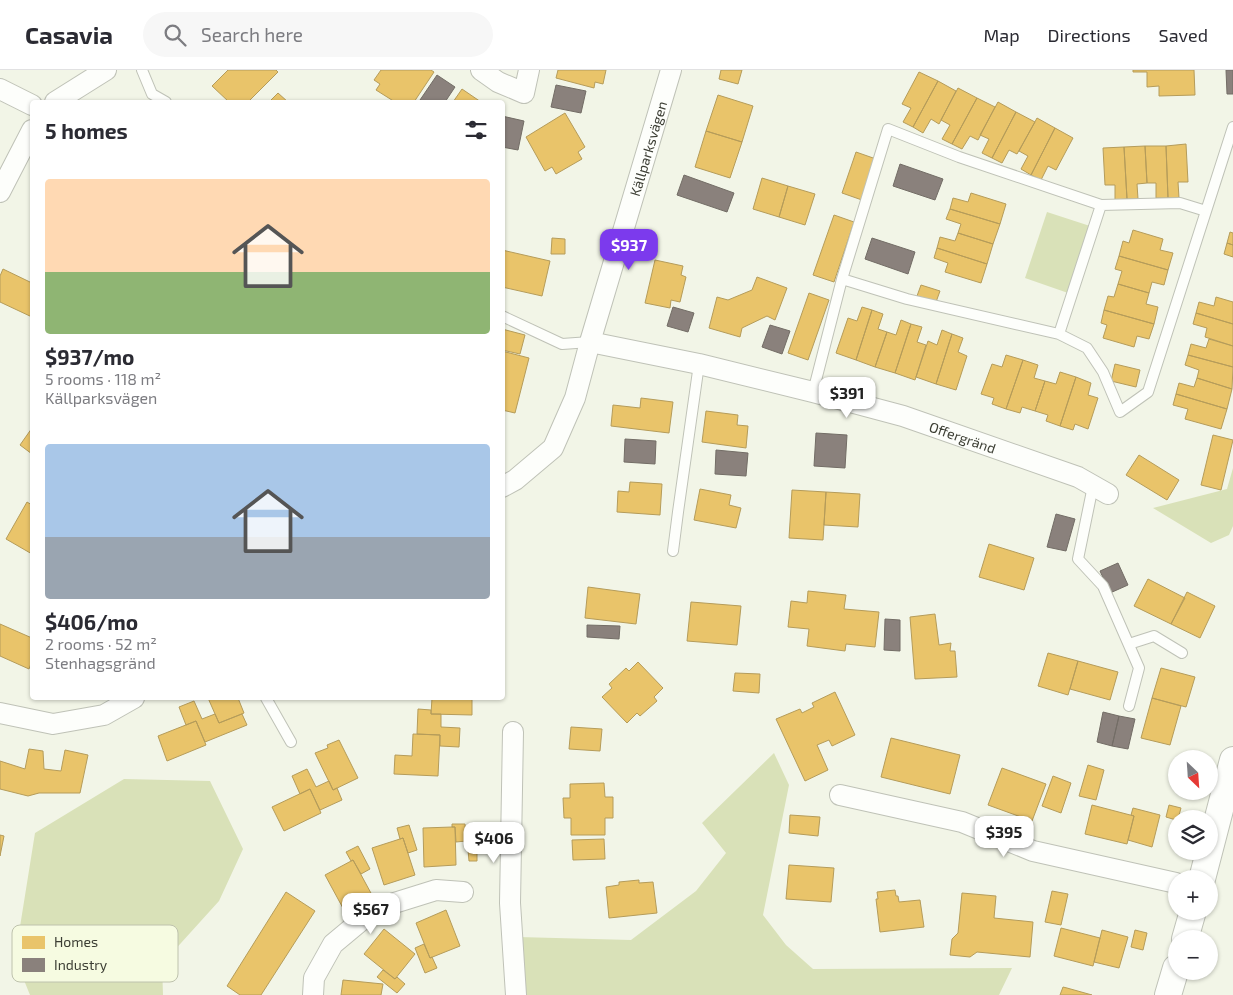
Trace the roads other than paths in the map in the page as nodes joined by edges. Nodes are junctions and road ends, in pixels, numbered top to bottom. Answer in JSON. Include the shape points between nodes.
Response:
{"nodes":[{"id":1,"x":106,"y":70,"type":"edge"},
{"id":2,"x":142,"y":70,"type":"edge"},
{"id":3,"x":481,"y":70,"type":"edge"},
{"id":4,"x":529,"y":70,"type":"edge"},
{"id":5,"x":671,"y":70,"type":"edge"},
{"id":6,"x":0,"y":89,"type":"edge"},
{"id":7,"x":58,"y":100,"type":"edge"},
{"id":8,"x":162,"y":100,"type":"edge"},
{"id":9,"x":30,"y":104,"type":"edge"},
{"id":10,"x":1233,"y":127,"type":"edge"},
{"id":11,"x":30,"y":134,"type":"edge"},
{"id":12,"x":0,"y":192,"type":"edge"},
{"id":13,"x":1101,"y":205,"type":"junction"},
{"id":14,"x":1206,"y":211,"type":"junction"},
{"id":15,"x":842,"y":278,"type":"junction"},
{"id":16,"x":505,"y":317,"type":"edge"},
{"id":17,"x":1060,"y":334,"type":"junction"},
{"id":18,"x":590,"y":342,"type":"junction"},
{"id":19,"x":699,"y":364,"type":"junction"},
{"id":20,"x":813,"y":392,"type":"junction"},
{"id":21,"x":505,"y":486,"type":"edge"},
{"id":22,"x":1100,"y":490,"type":"joint"},
{"id":23,"x":674,"y":551,"type":"dead end"},
{"id":24,"x":1128,"y":644,"type":"junction"},
{"id":25,"x":1182,"y":653,"type":"dead end"},
{"id":26,"x":130,"y":700,"type":"edge"},
{"id":27,"x":267,"y":700,"type":"edge"},
{"id":28,"x":1129,"y":706,"type":"dead end"},
{"id":29,"x":0,"y":713,"type":"edge"},
{"id":30,"x":513,"y":732,"type":"dead end"},
{"id":31,"x":291,"y":742,"type":"dead end"},
{"id":32,"x":1233,"y":760,"type":"edge"},
{"id":33,"x":840,"y":795,"type":"dead end"},
{"id":34,"x":1204,"y":870,"type":"edge"},
{"id":35,"x":1168,"y":881,"type":"edge"},
{"id":36,"x":463,"y":892,"type":"dead end"},
{"id":37,"x":1172,"y":980,"type":"edge"},
{"id":38,"x":313,"y":995,"type":"edge"},
{"id":39,"x":516,"y":995,"type":"edge"},
{"id":40,"x":1168,"y":995,"type":"edge"}],
"edges":[{"from":1,"to":7,"type":"street"},
{"from":2,"to":8,"type":"lane","via":[[152,94]]},
{"from":3,"to":4,"type":"street","via":[[498,82],[524,93]]},
{"from":5,"to":18,"type":"street","name":"Källparksvägen"},
{"from":6,"to":9,"type":"street"},
{"from":10,"to":14,"type":"lane"},
{"from":11,"to":12,"type":"street"},
{"from":13,"to":14,"type":"lane","via":[[1180,203]]},
{"from":13,"to":15,"type":"lane","via":[[959,157],[888,129]]},
{"from":13,"to":17,"type":"lane"},
{"from":14,"to":17,"type":"lane","via":[[1148,392],[1120,412],[1103,372],[1087,348]]},
{"from":15,"to":17,"type":"lane","via":[[907,299]]},
{"from":15,"to":20,"type":"lane"},
{"from":16,"to":18,"type":"lane","via":[[562,344]]},
{"from":18,"to":19,"type":"street","name":"Offergränd"},
{"from":18,"to":21,"type":"street","name":"Källparksvägen","via":[[575,398],[553,448]]},
{"from":19,"to":20,"type":"street","name":"Offergränd"},
{"from":19,"to":23,"type":"lane"},
{"from":20,"to":22,"type":"street","name":"Offergränd","via":[[903,416],[1078,477]]},
{"from":22,"to":24,"type":"lane","via":[[1078,559],[1103,586]]},
{"from":24,"to":25,"type":"lane","via":[[1154,636]]},
{"from":24,"to":28,"type":"lane","via":[[1139,668]]},
{"from":26,"to":29,"type":"street","via":[[104,714],[53,724]]},
{"from":27,"to":31,"type":"lane"},
{"from":30,"to":39,"type":"street","via":[[510,903]]},
{"from":32,"to":34,"type":"street"},
{"from":33,"to":35,"type":"street","via":[[962,822],[1033,851]]},
{"from":36,"to":38,"type":"street","via":[[436,890],[375,909],[333,944],[314,978]]},
{"from":37,"to":40,"type":"street"}]}
